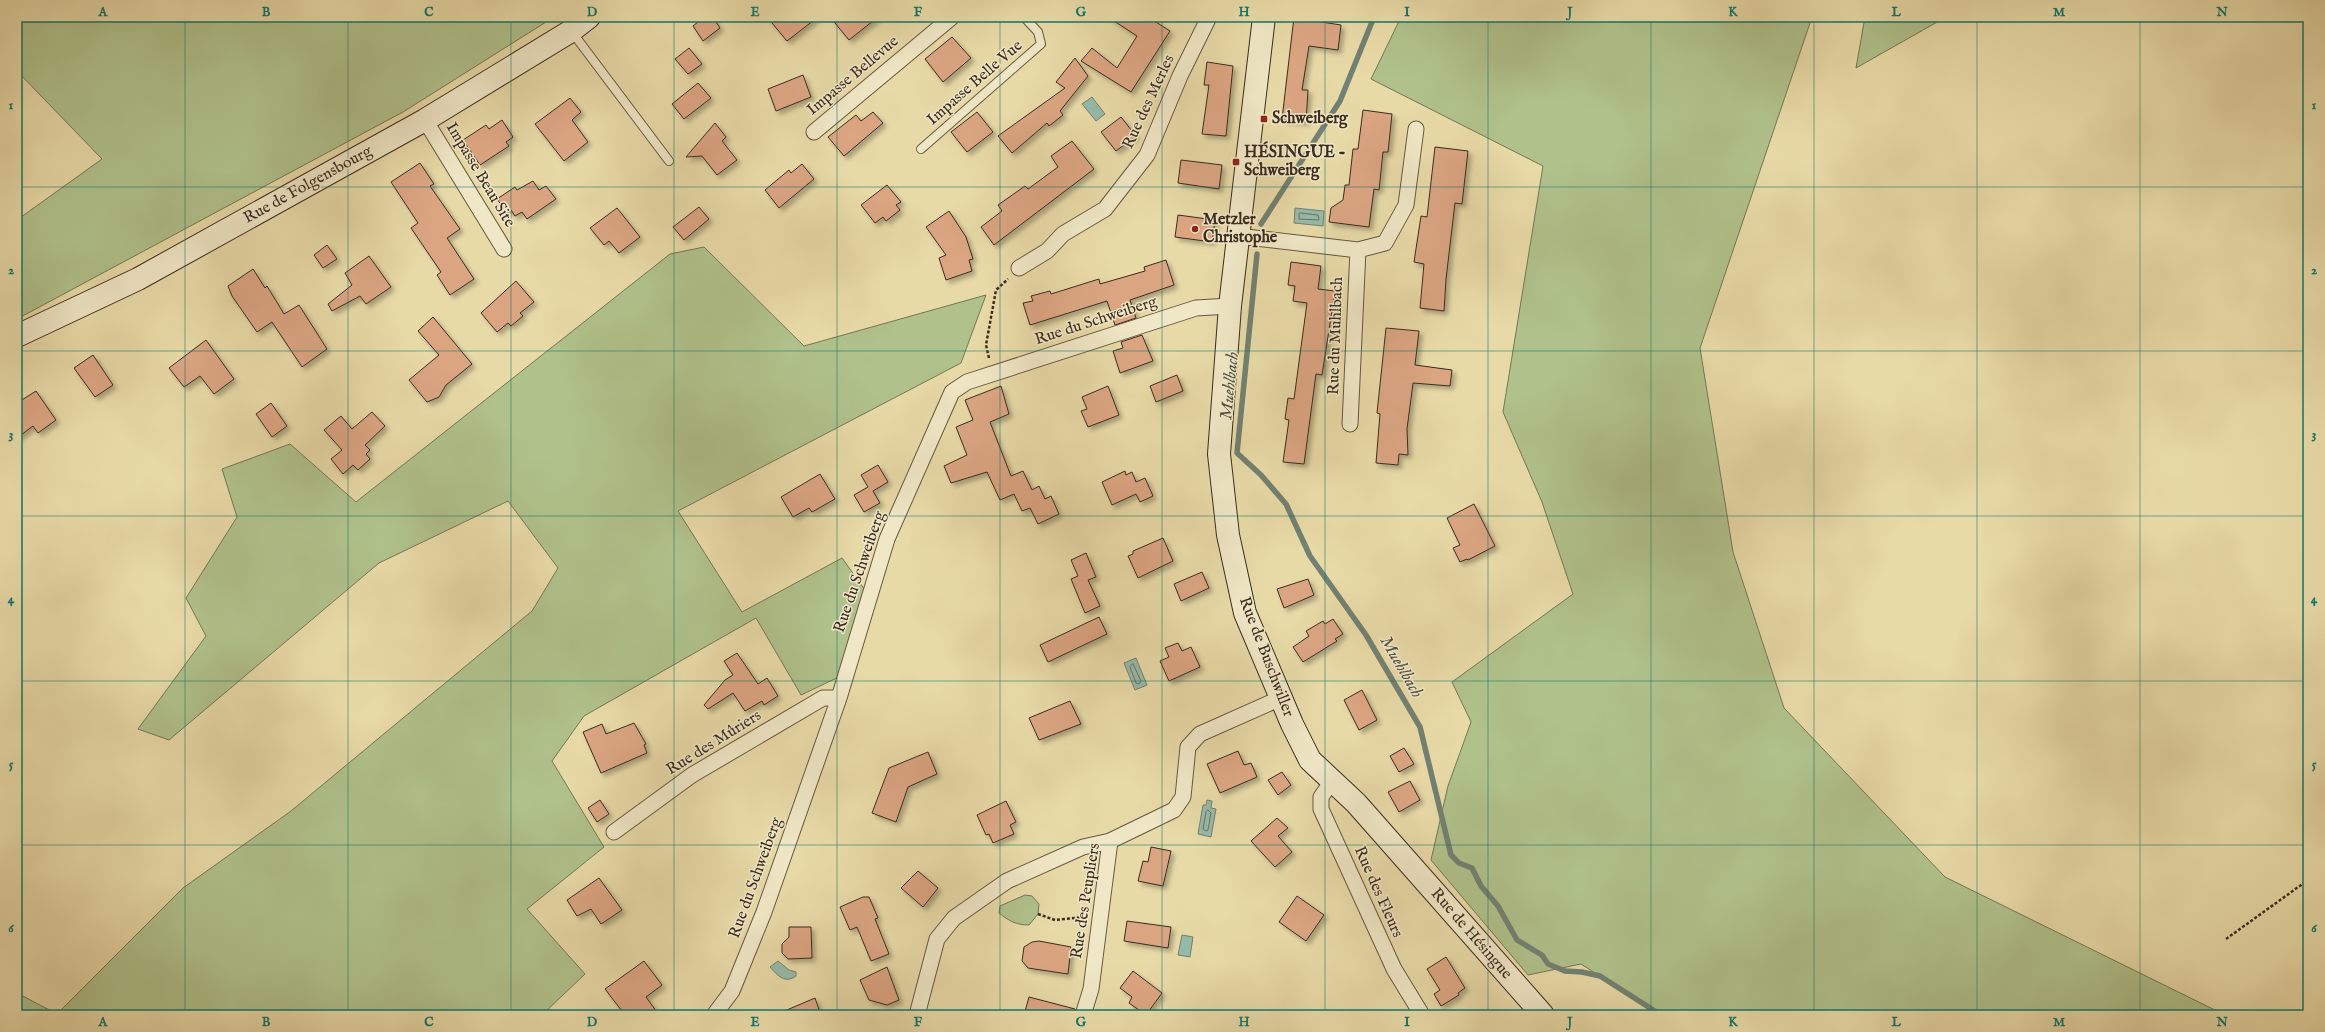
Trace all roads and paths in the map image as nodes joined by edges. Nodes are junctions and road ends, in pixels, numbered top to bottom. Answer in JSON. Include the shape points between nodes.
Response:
{"nodes":[{"id":1,"x":589,"y":17,"type":"edge"},
{"id":2,"x":952,"y":17,"type":"edge"},
{"id":3,"x":1024,"y":17,"type":"edge"},
{"id":4,"x":1209,"y":17,"type":"edge"},
{"id":5,"x":1264,"y":17,"type":"edge"},
{"id":6,"x":570,"y":31,"type":"junction"},
{"id":7,"x":425,"y":120,"type":"junction"},
{"id":8,"x":1416,"y":128,"type":"dead end"},
{"id":9,"x":814,"y":132,"type":"dead end"},
{"id":10,"x":921,"y":149,"type":"dead end"},
{"id":11,"x":668,"y":161,"type":"dead end"},
{"id":12,"x":1238,"y":236,"type":"junction"},
{"id":13,"x":504,"y":249,"type":"dead end"},
{"id":14,"x":1358,"y":250,"type":"junction"},
{"id":15,"x":1019,"y":268,"type":"joint"},
{"id":16,"x":1230,"y":306,"type":"junction"},
{"id":17,"x":17,"y":336,"type":"edge"},
{"id":18,"x":992,"y":374,"type":"junction"},
{"id":19,"x":1350,"y":424,"type":"dead end"},
{"id":20,"x":838,"y":698,"type":"junction"},
{"id":21,"x":1281,"y":698,"type":"junction"},
{"id":22,"x":1332,"y":781,"type":"junction"},
{"id":23,"x":614,"y":832,"type":"dead end"},
{"id":24,"x":1110,"y":841,"type":"junction"},
{"id":25,"x":1400,"y":853,"type":"joint"},
{"id":26,"x":2308,"y":880,"type":"edge"},
{"id":27,"x":1038,"y":914,"type":"dead end"},
{"id":28,"x":1101,"y":916,"type":"junction"},
{"id":29,"x":2226,"y":939,"type":"dead end"},
{"id":30,"x":714,"y":1015,"type":"edge"},
{"id":31,"x":917,"y":1015,"type":"edge"},
{"id":32,"x":1083,"y":1015,"type":"edge"},
{"id":33,"x":1422,"y":1015,"type":"edge"},
{"id":34,"x":1543,"y":1015,"type":"edge"}],
"edges":[{"from":1,"to":6,"type":"street","name":"Rue de Folgensbourg"},
{"from":2,"to":9,"type":"street","name":"Impasse Bellevue"},
{"from":3,"to":10,"type":"lane","name":"Impasse Belle Vue","via":[[1038,32],[1041,44]]},
{"from":4,"to":15,"type":"street","name":"Rue des Merles","via":[[1180,76],[1147,155],[1105,209],[1064,234],[1047,251]]},
{"from":5,"to":12,"type":"street","name":"Rue de Buschwiller"},
{"from":6,"to":7,"type":"street","name":"Rue de Folgensbourg"},
{"from":6,"to":11,"type":"lane"},
{"from":7,"to":13,"type":"street","name":"Impasse Beau Site"},
{"from":7,"to":17,"type":"street","name":"Rue de Folgensbourg","via":[[138,279]]},
{"from":8,"to":14,"type":"street","via":[[1406,205],[1386,243]]},
{"from":12,"to":14,"type":"street"},
{"from":12,"to":16,"type":"street","name":"Rue de Buschwiller"},
{"from":14,"to":19,"type":"street","name":"Rue du Muhlbach"},
{"from":15,"to":18,"type":"path","via":[[996,290],[986,346]]},
{"from":16,"to":18,"type":"street","name":"Rue du Schweiberg","via":[[1196,308]]},
{"from":16,"to":21,"type":"street","name":"Rue de Buschwiller","via":[[1219,454],[1228,535],[1246,613]]},
{"from":18,"to":20,"type":"street","name":"Rue du Schweiberg","via":[[967,382],[952,392],[887,539]]},
{"from":20,"to":23,"type":"street","name":"Rue des Mûriers","via":[[823,698],[699,771]]},
{"from":20,"to":30,"type":"street","name":"Rue du Schweiberg","via":[[764,912],[732,991]]},
{"from":21,"to":22,"type":"street","name":"Rue de Buschwiller","via":[[1306,753]]},
{"from":21,"to":24,"type":"street","name":"Rue des Peupliers","via":[[1200,734],[1188,747],[1183,797],[1174,810]]},
{"from":22,"to":25,"type":"street","name":"Rue de Buschwiller","via":[[1356,803]]},
{"from":22,"to":33,"type":"street","name":"Rue des Fleurs","via":[[1321,797],[1321,809],[1394,969]]},
{"from":24,"to":28,"type":"street","name":"Rue des Peupliers"},
{"from":24,"to":31,"type":"street","via":[[1083,847],[1007,881],[954,918],[937,939]]},
{"from":25,"to":34,"type":"street","name":"Rue de Hésingue"},
{"from":26,"to":29,"type":"path"},
{"from":27,"to":28,"type":"path","via":[[1055,920]]},
{"from":28,"to":32,"type":"street","name":"Rue des Peupliers","via":[[1091,990]]}]}
